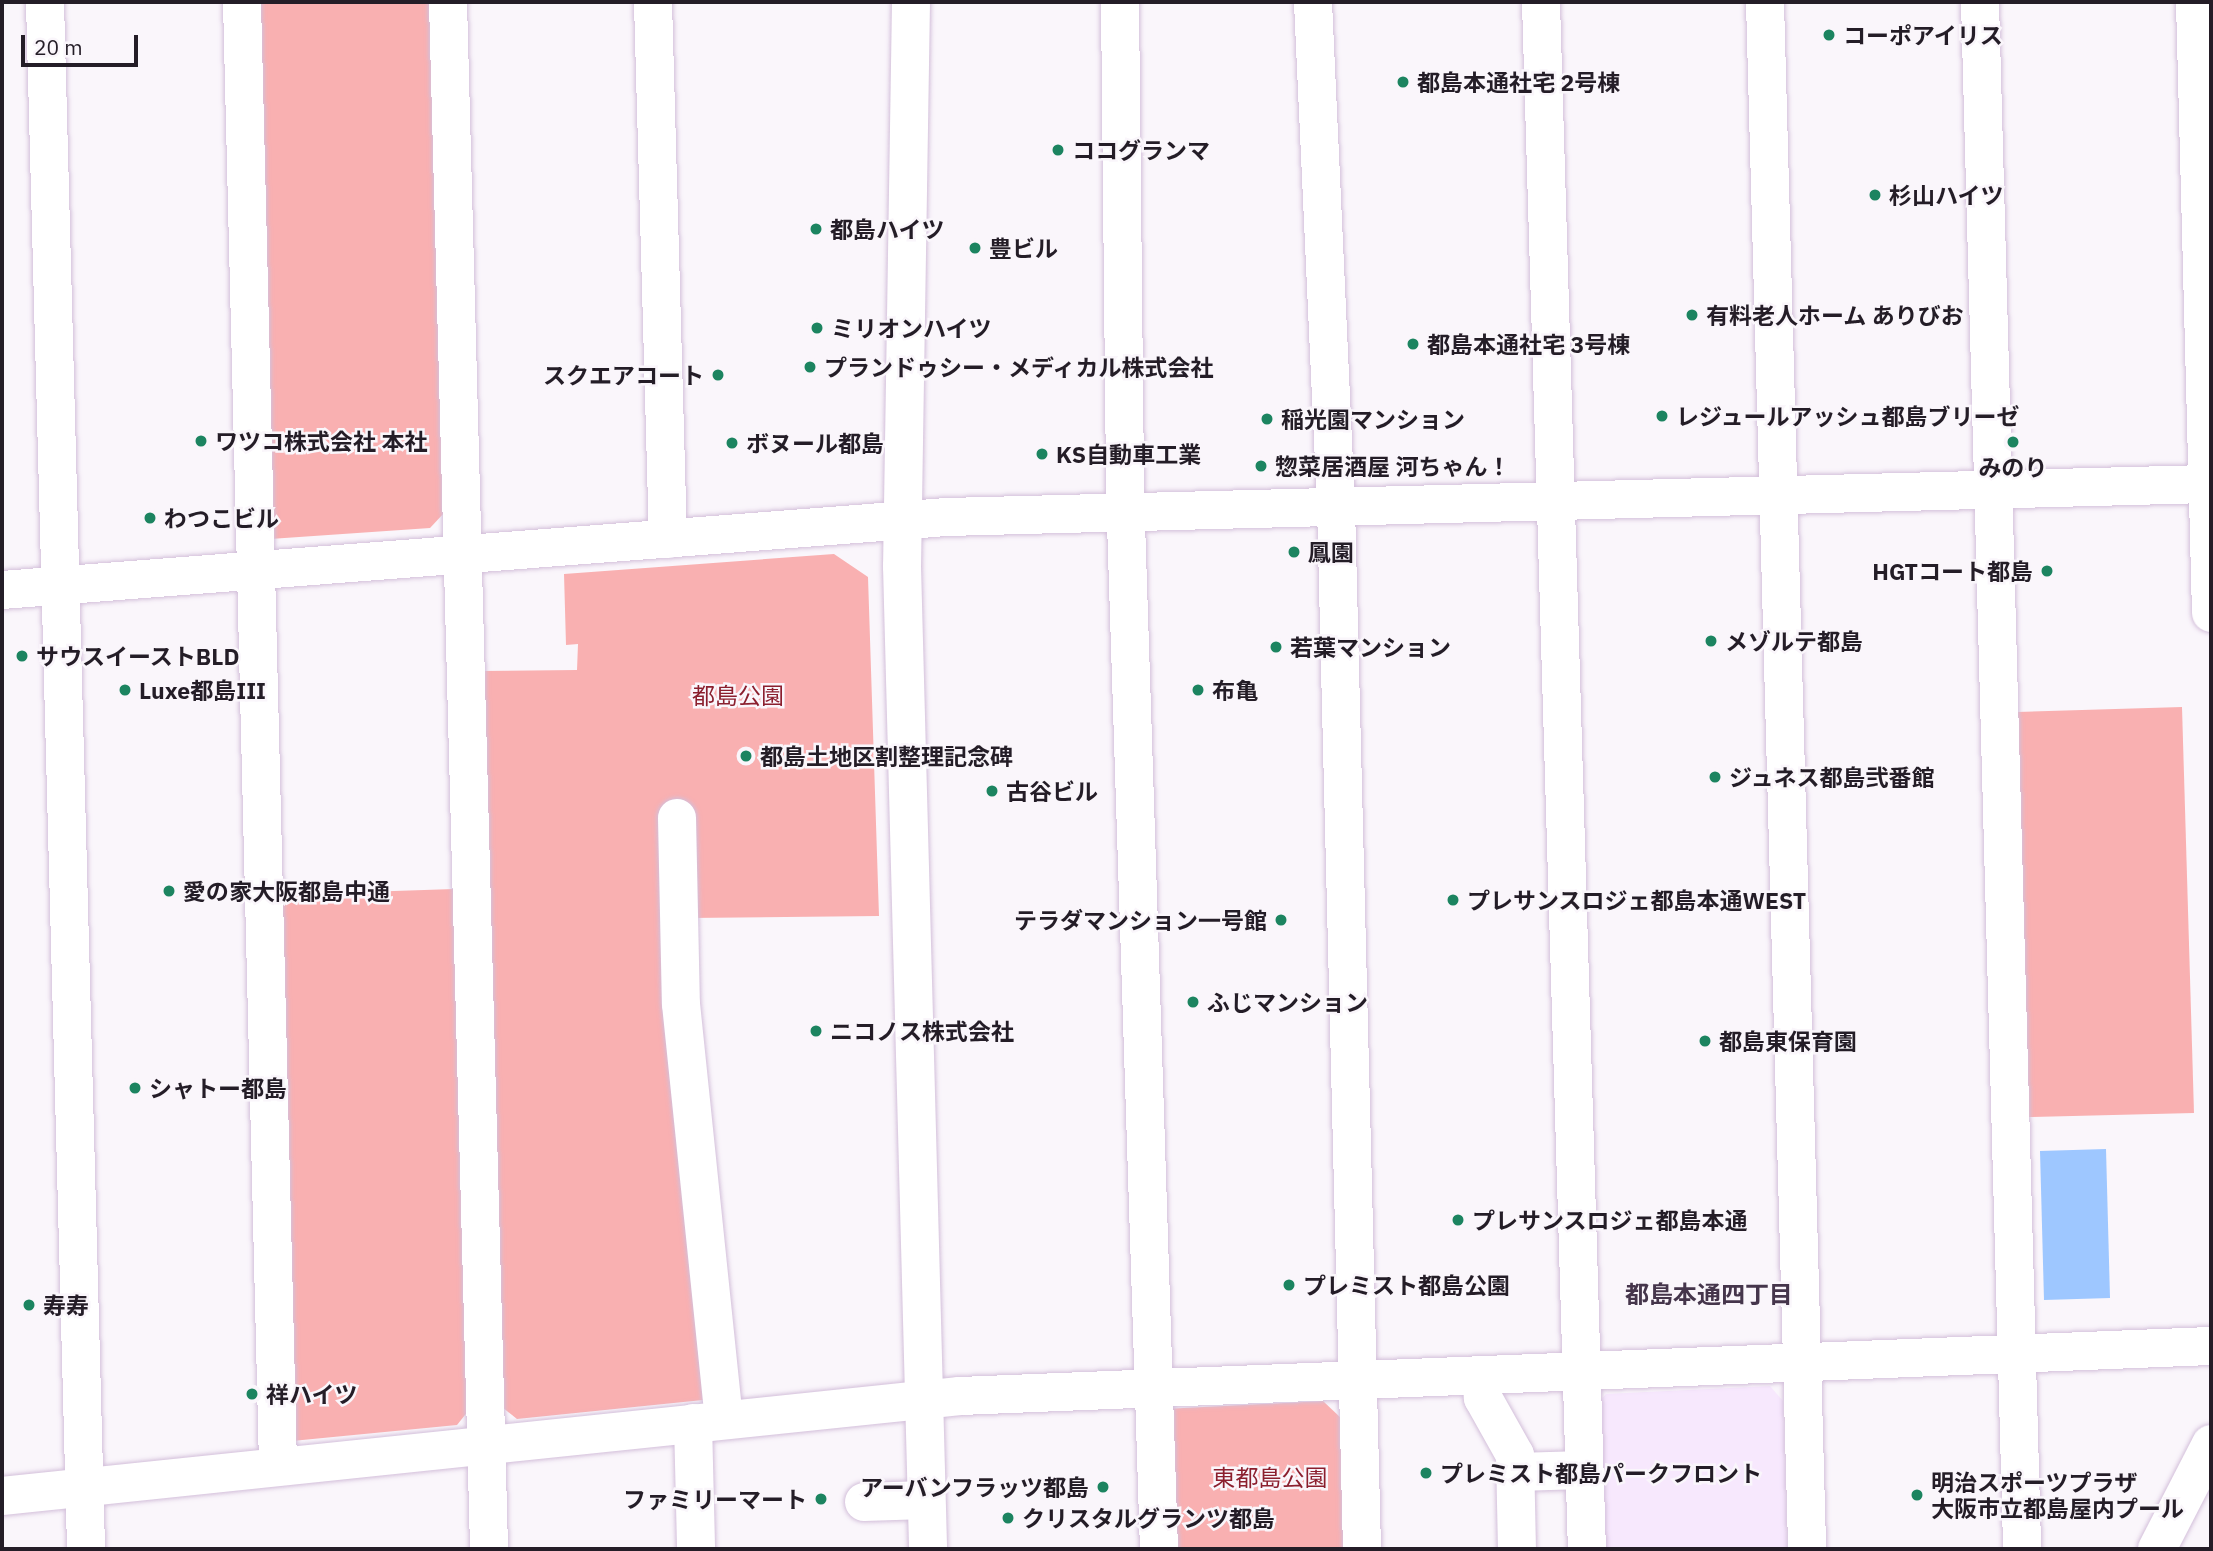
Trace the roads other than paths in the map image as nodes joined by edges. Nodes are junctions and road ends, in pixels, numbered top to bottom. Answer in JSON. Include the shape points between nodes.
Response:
{"nodes":[{"id":1,"x":45,"y":2,"type":"edge"},
{"id":2,"x":242,"y":2,"type":"edge"},
{"id":3,"x":448,"y":2,"type":"edge"},
{"id":4,"x":653,"y":2,"type":"edge"},
{"id":5,"x":911,"y":2,"type":"edge"},
{"id":6,"x":1120,"y":2,"type":"edge"},
{"id":7,"x":1313,"y":2,"type":"edge"},
{"id":8,"x":1541,"y":2,"type":"edge"},
{"id":9,"x":1765,"y":2,"type":"edge"},
{"id":10,"x":1980,"y":2,"type":"edge"},
{"id":11,"x":2195,"y":2,"type":"edge"},
{"id":12,"x":2210,"y":484,"type":"edge"},
{"id":13,"x":1993,"y":490,"type":"junction"},
{"id":14,"x":1777,"y":496,"type":"junction"},
{"id":15,"x":1555,"y":501,"type":"junction"},
{"id":16,"x":1336,"y":507,"type":"junction"},
{"id":17,"x":1125,"y":513,"type":"junction"},
{"id":18,"x":902,"y":521,"type":"junction"},
{"id":19,"x":668,"y":539,"type":"junction"},
{"id":20,"x":463,"y":554,"type":"junction"},
{"id":21,"x":256,"y":570,"type":"junction"},
{"id":22,"x":61,"y":585,"type":"junction"},
{"id":23,"x":2,"y":590,"type":"edge"},
{"id":24,"x":2211,"y":613,"type":"edge"},
{"id":25,"x":677,"y":818,"type":"dead end"},
{"id":26,"x":2211,"y":1346,"type":"edge"},
{"id":27,"x":2017,"y":1354,"type":"junction"},
{"id":28,"x":1801,"y":1363,"type":"junction"},
{"id":29,"x":1581,"y":1372,"type":"junction"},
{"id":30,"x":1482,"y":1375,"type":"junction"},
{"id":31,"x":1358,"y":1381,"type":"junction"},
{"id":32,"x":1155,"y":1390,"type":"junction"},
{"id":33,"x":924,"y":1399,"type":"junction"},
{"id":34,"x":708,"y":1422,"type":"junction"},
{"id":35,"x":2211,"y":1444,"type":"edge"},
{"id":36,"x":486,"y":1445,"type":"junction"},
{"id":37,"x":278,"y":1467,"type":"junction"},
{"id":38,"x":1584,"y":1470,"type":"junction"},
{"id":39,"x":1516,"y":1472,"type":"junction"},
{"id":40,"x":84,"y":1487,"type":"junction"},
{"id":41,"x":2,"y":1496,"type":"edge"},
{"id":42,"x":926,"y":1500,"type":"junction"},
{"id":43,"x":864,"y":1502,"type":"dead end"},
{"id":44,"x":86,"y":1549,"type":"edge"},
{"id":45,"x":489,"y":1549,"type":"edge"},
{"id":46,"x":695,"y":1549,"type":"edge"},
{"id":47,"x":928,"y":1549,"type":"edge"},
{"id":48,"x":1159,"y":1549,"type":"edge"},
{"id":49,"x":1362,"y":1549,"type":"edge"},
{"id":50,"x":1517,"y":1549,"type":"edge"},
{"id":51,"x":1587,"y":1549,"type":"edge"},
{"id":52,"x":1807,"y":1549,"type":"edge"},
{"id":53,"x":2022,"y":1549,"type":"edge"},
{"id":54,"x":2157,"y":1549,"type":"edge"}],
"edges":[{"from":1,"to":22,"type":"street"},
{"from":2,"to":21,"type":"street"},
{"from":3,"to":20,"type":"street"},
{"from":4,"to":19,"type":"street"},
{"from":5,"to":18,"type":"street"},
{"from":6,"to":17,"type":"street"},
{"from":7,"to":16,"type":"street"},
{"from":8,"to":15,"type":"street"},
{"from":9,"to":14,"type":"street"},
{"from":10,"to":13,"type":"street"},
{"from":11,"to":12,"type":"street"},
{"from":12,"to":13,"type":"street"},
{"from":12,"to":24,"type":"street"},
{"from":13,"to":14,"type":"street"},
{"from":13,"to":27,"type":"street"},
{"from":14,"to":15,"type":"street"},
{"from":14,"to":28,"type":"street"},
{"from":15,"to":16,"type":"street"},
{"from":15,"to":29,"type":"street"},
{"from":16,"to":17,"type":"street"},
{"from":16,"to":31,"type":"street"},
{"from":17,"to":18,"type":"street"},
{"from":17,"to":32,"type":"street"},
{"from":18,"to":19,"type":"street"},
{"from":18,"to":33,"type":"street"},
{"from":19,"to":20,"type":"street"},
{"from":20,"to":21,"type":"street"},
{"from":20,"to":36,"type":"street"},
{"from":21,"to":22,"type":"street"},
{"from":21,"to":37,"type":"street"},
{"from":22,"to":23,"type":"street"},
{"from":22,"to":40,"type":"street"},
{"from":25,"to":34,"type":"street","via":[[681,1004]]},
{"from":26,"to":27,"type":"street"},
{"from":27,"to":28,"type":"street"},
{"from":27,"to":53,"type":"street"},
{"from":28,"to":29,"type":"street"},
{"from":28,"to":52,"type":"street"},
{"from":29,"to":30,"type":"street"},
{"from":29,"to":38,"type":"street"},
{"from":30,"to":31,"type":"street"},
{"from":30,"to":39,"type":"street","via":[[1483,1398],[1516,1455]]},
{"from":31,"to":32,"type":"street"},
{"from":31,"to":49,"type":"street"},
{"from":32,"to":33,"type":"street"},
{"from":32,"to":48,"type":"street"},
{"from":33,"to":34,"type":"street"},
{"from":33,"to":42,"type":"street"},
{"from":34,"to":36,"type":"street"},
{"from":34,"to":46,"type":"street"},
{"from":35,"to":54,"type":"street"},
{"from":36,"to":37,"type":"street"},
{"from":36,"to":45,"type":"street"},
{"from":37,"to":40,"type":"street"},
{"from":38,"to":39,"type":"street"},
{"from":38,"to":51,"type":"street"},
{"from":39,"to":50,"type":"street"},
{"from":40,"to":41,"type":"street"},
{"from":40,"to":44,"type":"street"},
{"from":42,"to":43,"type":"street"},
{"from":42,"to":47,"type":"street"}]}
